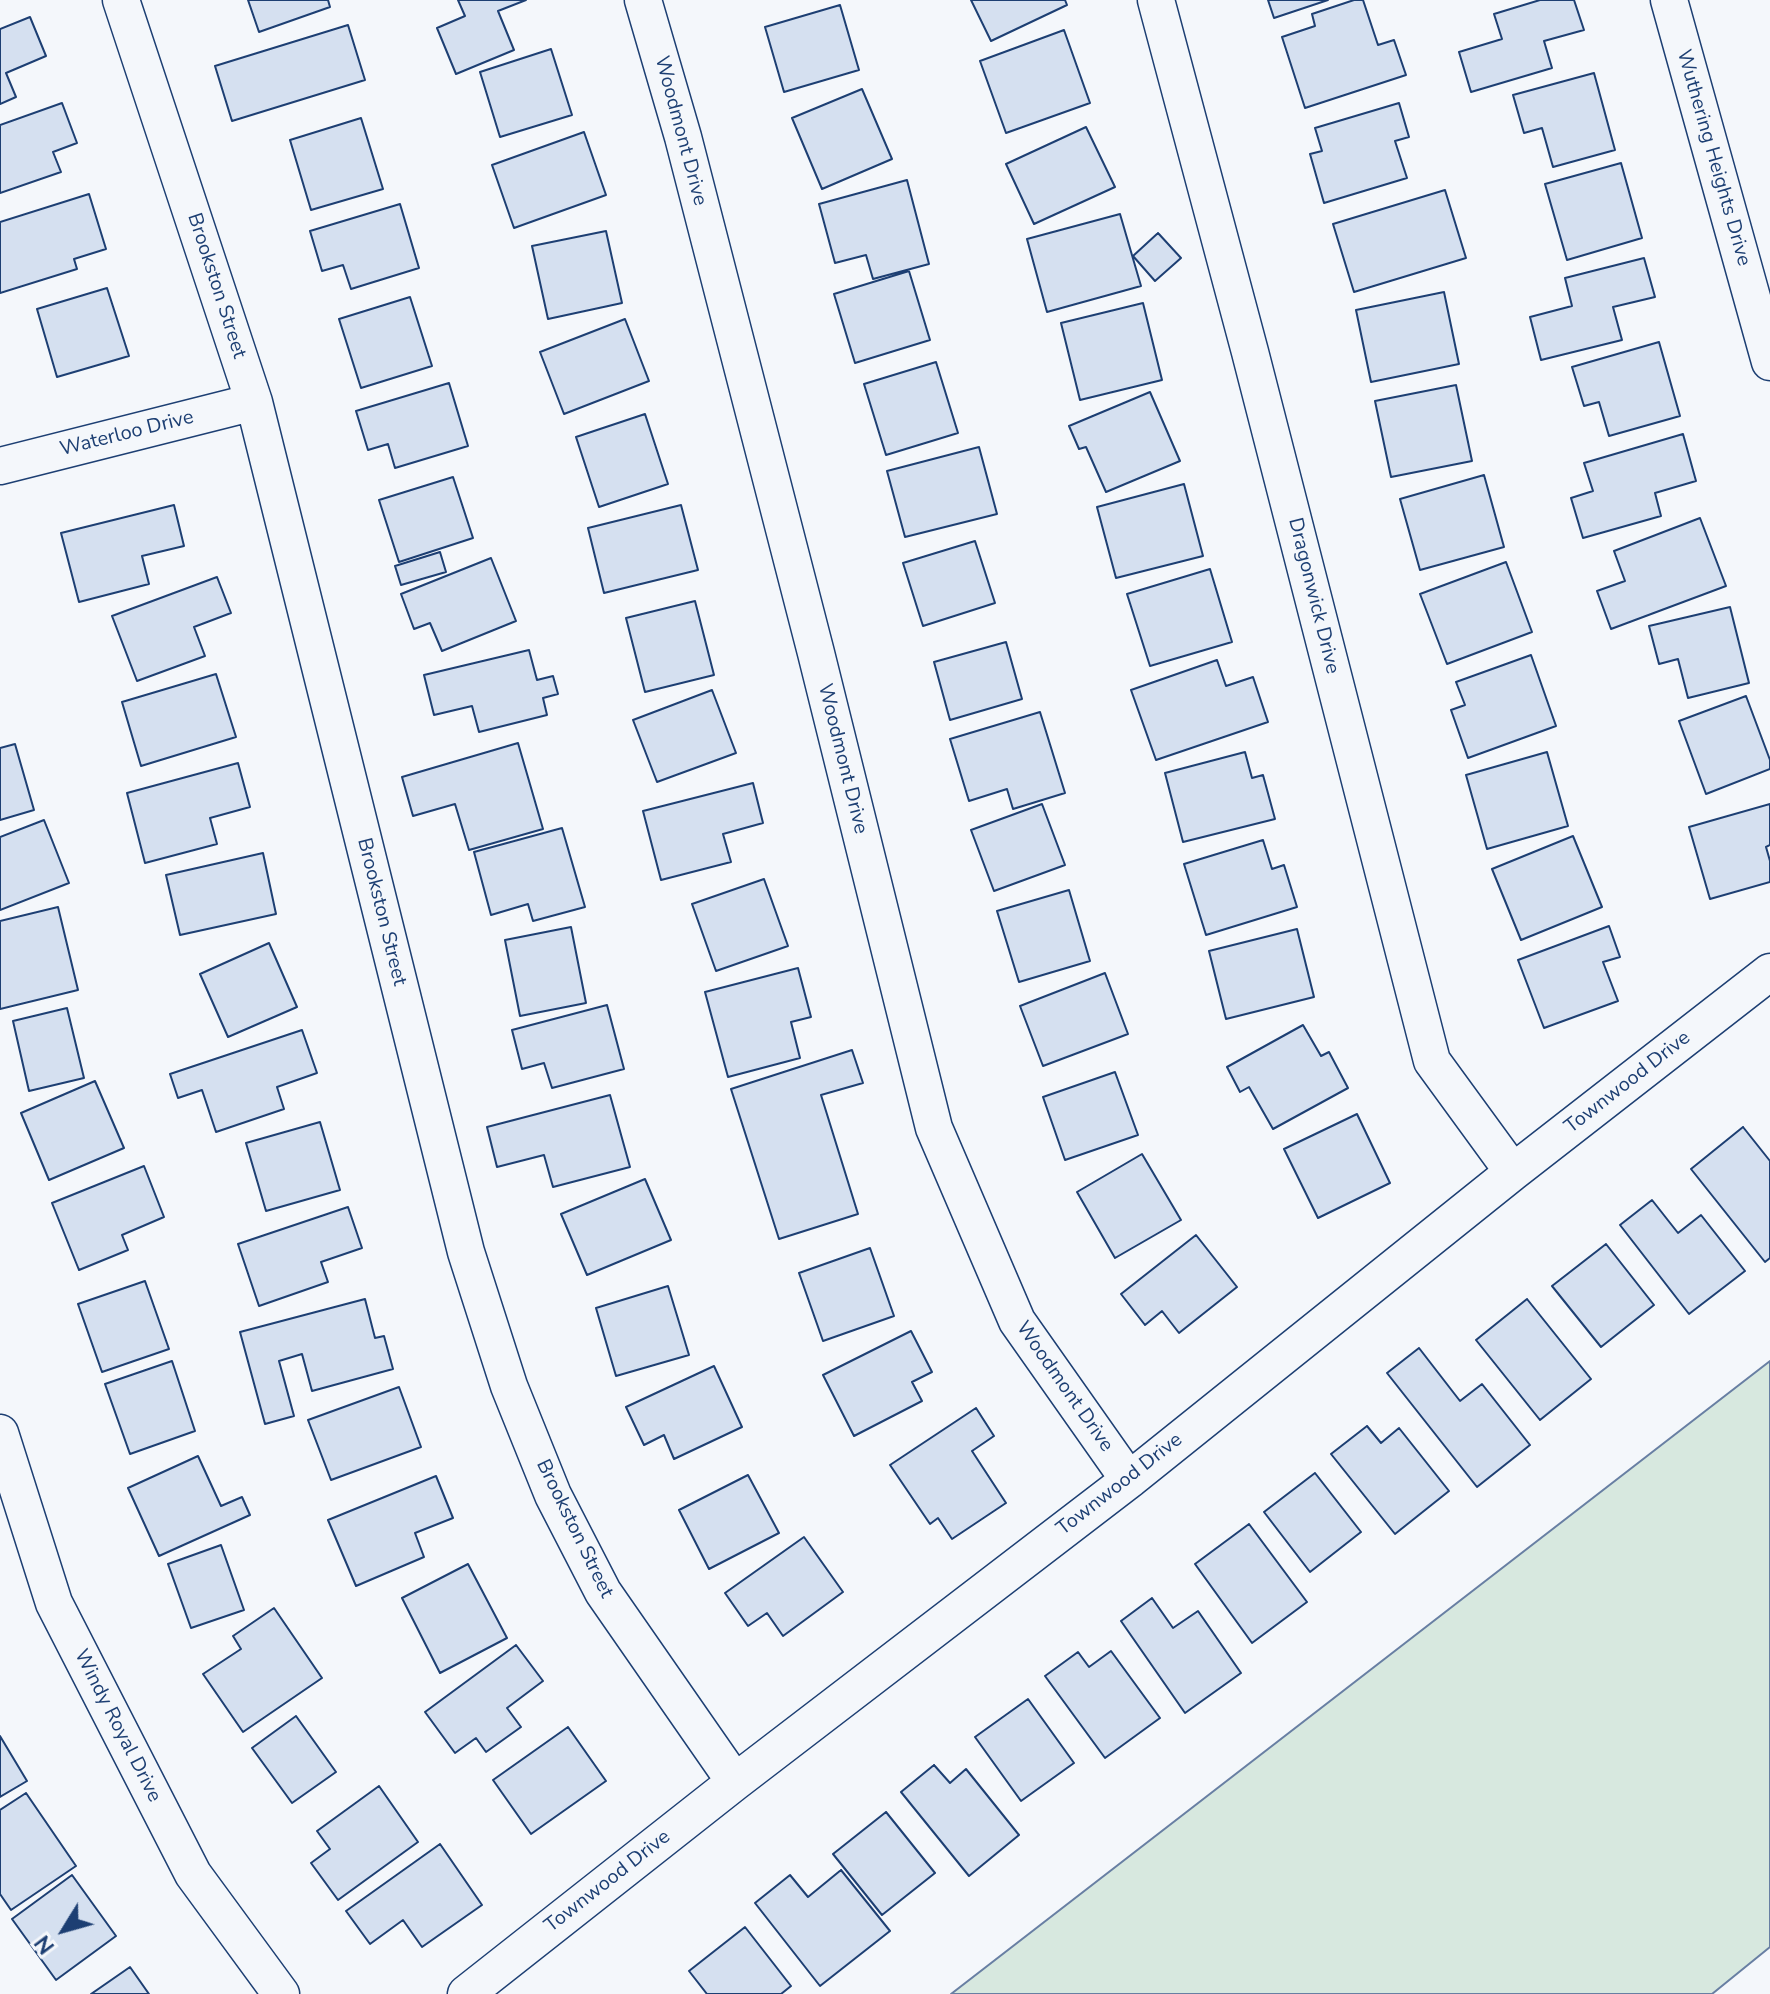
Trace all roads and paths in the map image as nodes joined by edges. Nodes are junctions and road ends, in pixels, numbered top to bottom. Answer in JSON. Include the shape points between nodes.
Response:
{"nodes":[{"id":1,"x":121,"y":0,"type":"edge"},
{"id":2,"x":643,"y":0,"type":"edge"},
{"id":3,"x":1156,"y":0,"type":"edge"},
{"id":4,"x":1669,"y":0,"type":"edge"},
{"id":5,"x":1770,"y":362,"type":"edge"},
{"id":6,"x":254,"y":402,"type":"junction"},
{"id":7,"x":0,"y":466,"type":"edge"},
{"id":8,"x":1770,"y":972,"type":"edge"},
{"id":9,"x":1513,"y":1172,"type":"junction"},
{"id":10,"x":0,"y":1433,"type":"edge"},
{"id":11,"x":1129,"y":1480,"type":"junction"},
{"id":12,"x":735,"y":1782,"type":"junction"},
{"id":13,"x":281,"y":1994,"type":"edge"},
{"id":14,"x":466,"y":1994,"type":"edge"}],
"edges":[{"from":1,"to":6,"type":"street","name":"Brookston Street"},
{"from":2,"to":11,"type":"street","name":"Woodmont Drive","via":[[687,152],[934,1128],[1017,1321]]},
{"from":3,"to":9,"type":"street","name":"Dragonwick Drive","via":[[1432,1061]]},
{"from":4,"to":5,"type":"street","name":"Wuthering Heights Drive"},
{"from":6,"to":7,"type":"street","name":"Waterloo Drive"},
{"from":6,"to":12,"type":"street","name":"Brookston Street","via":[[466,1252],[509,1386],[553,1495],[603,1592]]},
{"from":8,"to":9,"type":"street","name":"Townwood Drive"},
{"from":9,"to":11,"type":"street","name":"Townwood Drive"},
{"from":10,"to":13,"type":"street","name":"Windy Royal Drive","via":[[54,1603],[193,1874]]},
{"from":11,"to":12,"type":"street","name":"Townwood Drive"},
{"from":12,"to":14,"type":"street","name":"Townwood Drive"}]}
